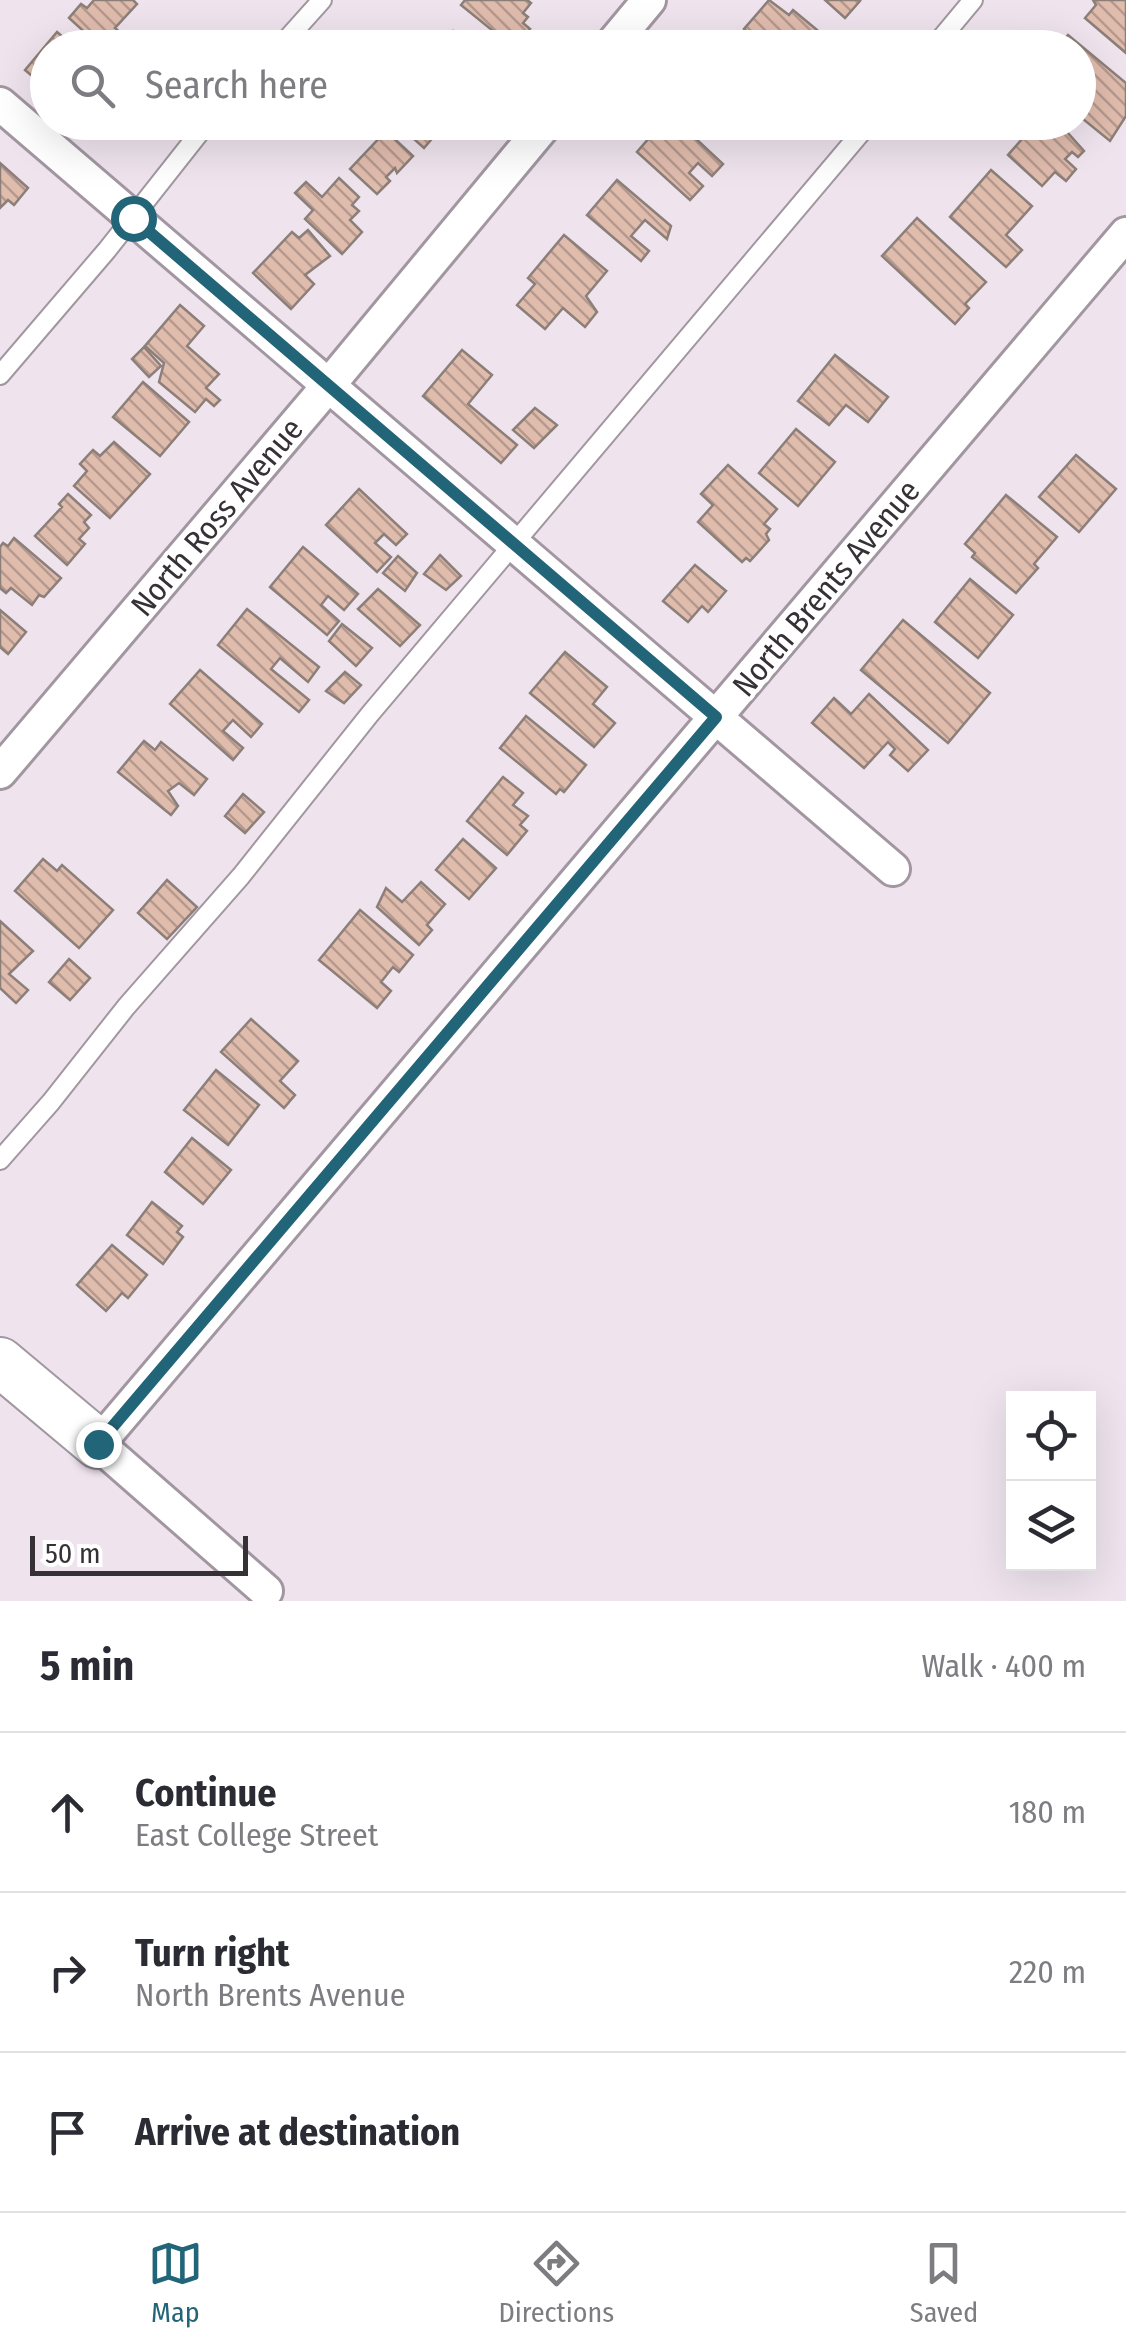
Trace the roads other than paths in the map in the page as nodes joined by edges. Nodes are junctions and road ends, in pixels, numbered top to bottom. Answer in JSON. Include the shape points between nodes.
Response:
{"nodes":[{"id":1,"x":322,"y":0,"type":"edge"},
{"id":2,"x":973,"y":0,"type":"edge"},
{"id":3,"x":633,"y":5,"type":"edge"},
{"id":4,"x":294,"y":30,"type":"edge"},
{"id":5,"x":619,"y":30,"type":"edge"},
{"id":6,"x":948,"y":30,"type":"edge"},
{"id":7,"x":0,"y":104,"type":"edge"},
{"id":8,"x":30,"y":130,"type":"edge"},
{"id":9,"x":42,"y":140,"type":"edge"},
{"id":10,"x":194,"y":140,"type":"edge"},
{"id":11,"x":532,"y":140,"type":"edge"},
{"id":12,"x":855,"y":140,"type":"edge"},
{"id":13,"x":133,"y":218,"type":"junction"},
{"id":14,"x":1126,"y":234,"type":"edge"},
{"id":15,"x":0,"y":376,"type":"edge"},
{"id":16,"x":328,"y":386,"type":"junction"},
{"id":17,"x":514,"y":545,"type":"junction"},
{"id":18,"x":716,"y":717,"type":"junction"},
{"id":19,"x":5,"y":757,"type":"edge"},
{"id":20,"x":893,"y":869,"type":"dead end"},
{"id":21,"x":0,"y":1160,"type":"edge"},
{"id":22,"x":0,"y":1362,"type":"edge"},
{"id":23,"x":98,"y":1444,"type":"junction"},
{"id":24,"x":266,"y":1591,"type":"dead end"}],
"edges":[{"from":1,"to":4,"type":"lane"},
{"from":2,"to":6,"type":"lane"},
{"from":3,"to":5,"type":"street"},
{"from":7,"to":8,"type":"street"},
{"from":9,"to":13,"type":"street"},
{"from":10,"to":13,"type":"lane"},
{"from":11,"to":16,"type":"street","name":"North Ross Avenue"},
{"from":12,"to":17,"type":"lane"},
{"from":13,"to":15,"type":"lane"},
{"from":13,"to":16,"type":"street"},
{"from":14,"to":18,"type":"street","name":"North Brents Avenue"},
{"from":16,"to":17,"type":"street"},
{"from":16,"to":19,"type":"street","name":"North Ross Avenue"},
{"from":17,"to":18,"type":"street"},
{"from":17,"to":21,"type":"lane"},
{"from":18,"to":20,"type":"street"},
{"from":18,"to":23,"type":"street","name":"North Brents Avenue"},
{"from":22,"to":23,"type":"street"},
{"from":23,"to":24,"type":"street"}]}
